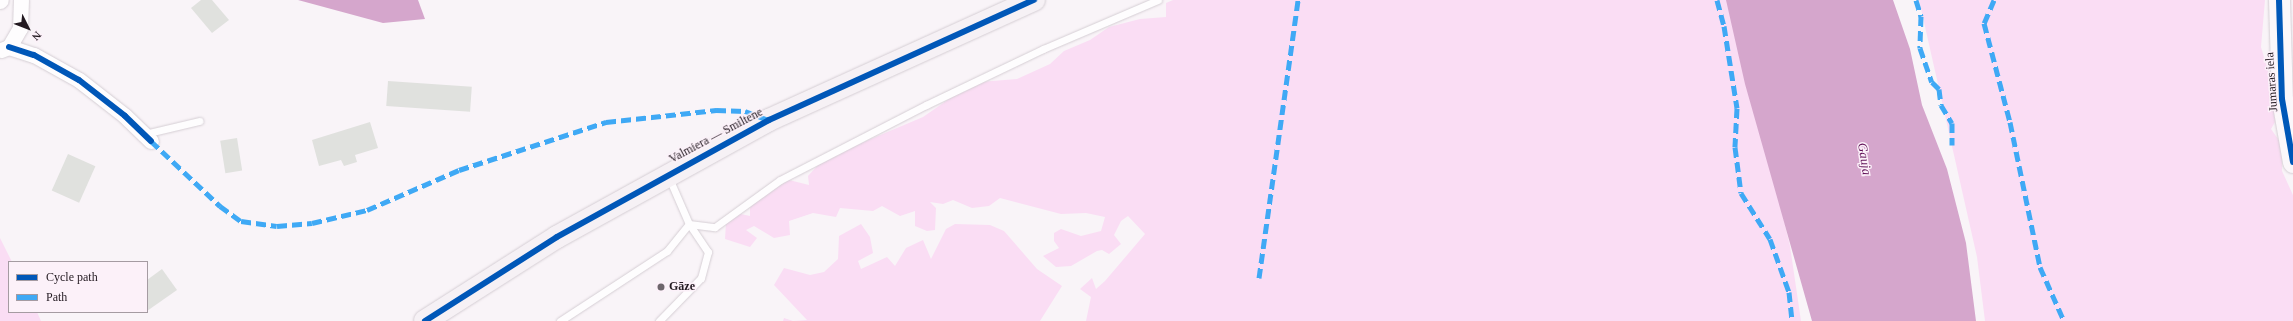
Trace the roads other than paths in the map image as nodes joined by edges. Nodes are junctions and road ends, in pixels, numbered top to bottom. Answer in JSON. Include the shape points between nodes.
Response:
{"nodes":[{"id":1,"x":21,"y":0,"type":"edge"},
{"id":2,"x":1034,"y":0,"type":"edge"},
{"id":3,"x":1158,"y":0,"type":"edge"},
{"id":4,"x":2279,"y":0,"type":"edge"},
{"id":5,"x":5,"y":48,"type":"edge"},
{"id":6,"x":199,"y":121,"type":"dead end"},
{"id":7,"x":148,"y":137,"type":"joint"},
{"id":8,"x":2293,"y":162,"type":"edge"},
{"id":9,"x":667,"y":175,"type":"junction"},
{"id":10,"x":689,"y":224,"type":"junction"},
{"id":11,"x":425,"y":321,"type":"edge"},
{"id":12,"x":560,"y":321,"type":"edge"},
{"id":13,"x":658,"y":321,"type":"edge"}],
"edges":[{"from":1,"to":5,"type":"street","via":[[20,28]]},
{"from":2,"to":9,"type":"main road","name":"Valmiera — Smiltene","via":[[769,120]]},
{"from":3,"to":10,"type":"lane","via":[[1043,49],[926,105],[780,180],[715,227]]},
{"from":4,"to":8,"type":"street","name":"Jumaras iela","via":[[2282,99]]},
{"from":5,"to":7,"type":"street","via":[[34,55],[79,80]]},
{"from":6,"to":7,"type":"lane"},
{"from":9,"to":10,"type":"lane"},
{"from":9,"to":11,"type":"main road","name":"Valmiera — Smiltene","via":[[557,236]]},
{"from":10,"to":12,"type":"lane","via":[[667,250]]},
{"from":10,"to":13,"type":"lane","via":[[708,252],[701,278]]}]}
